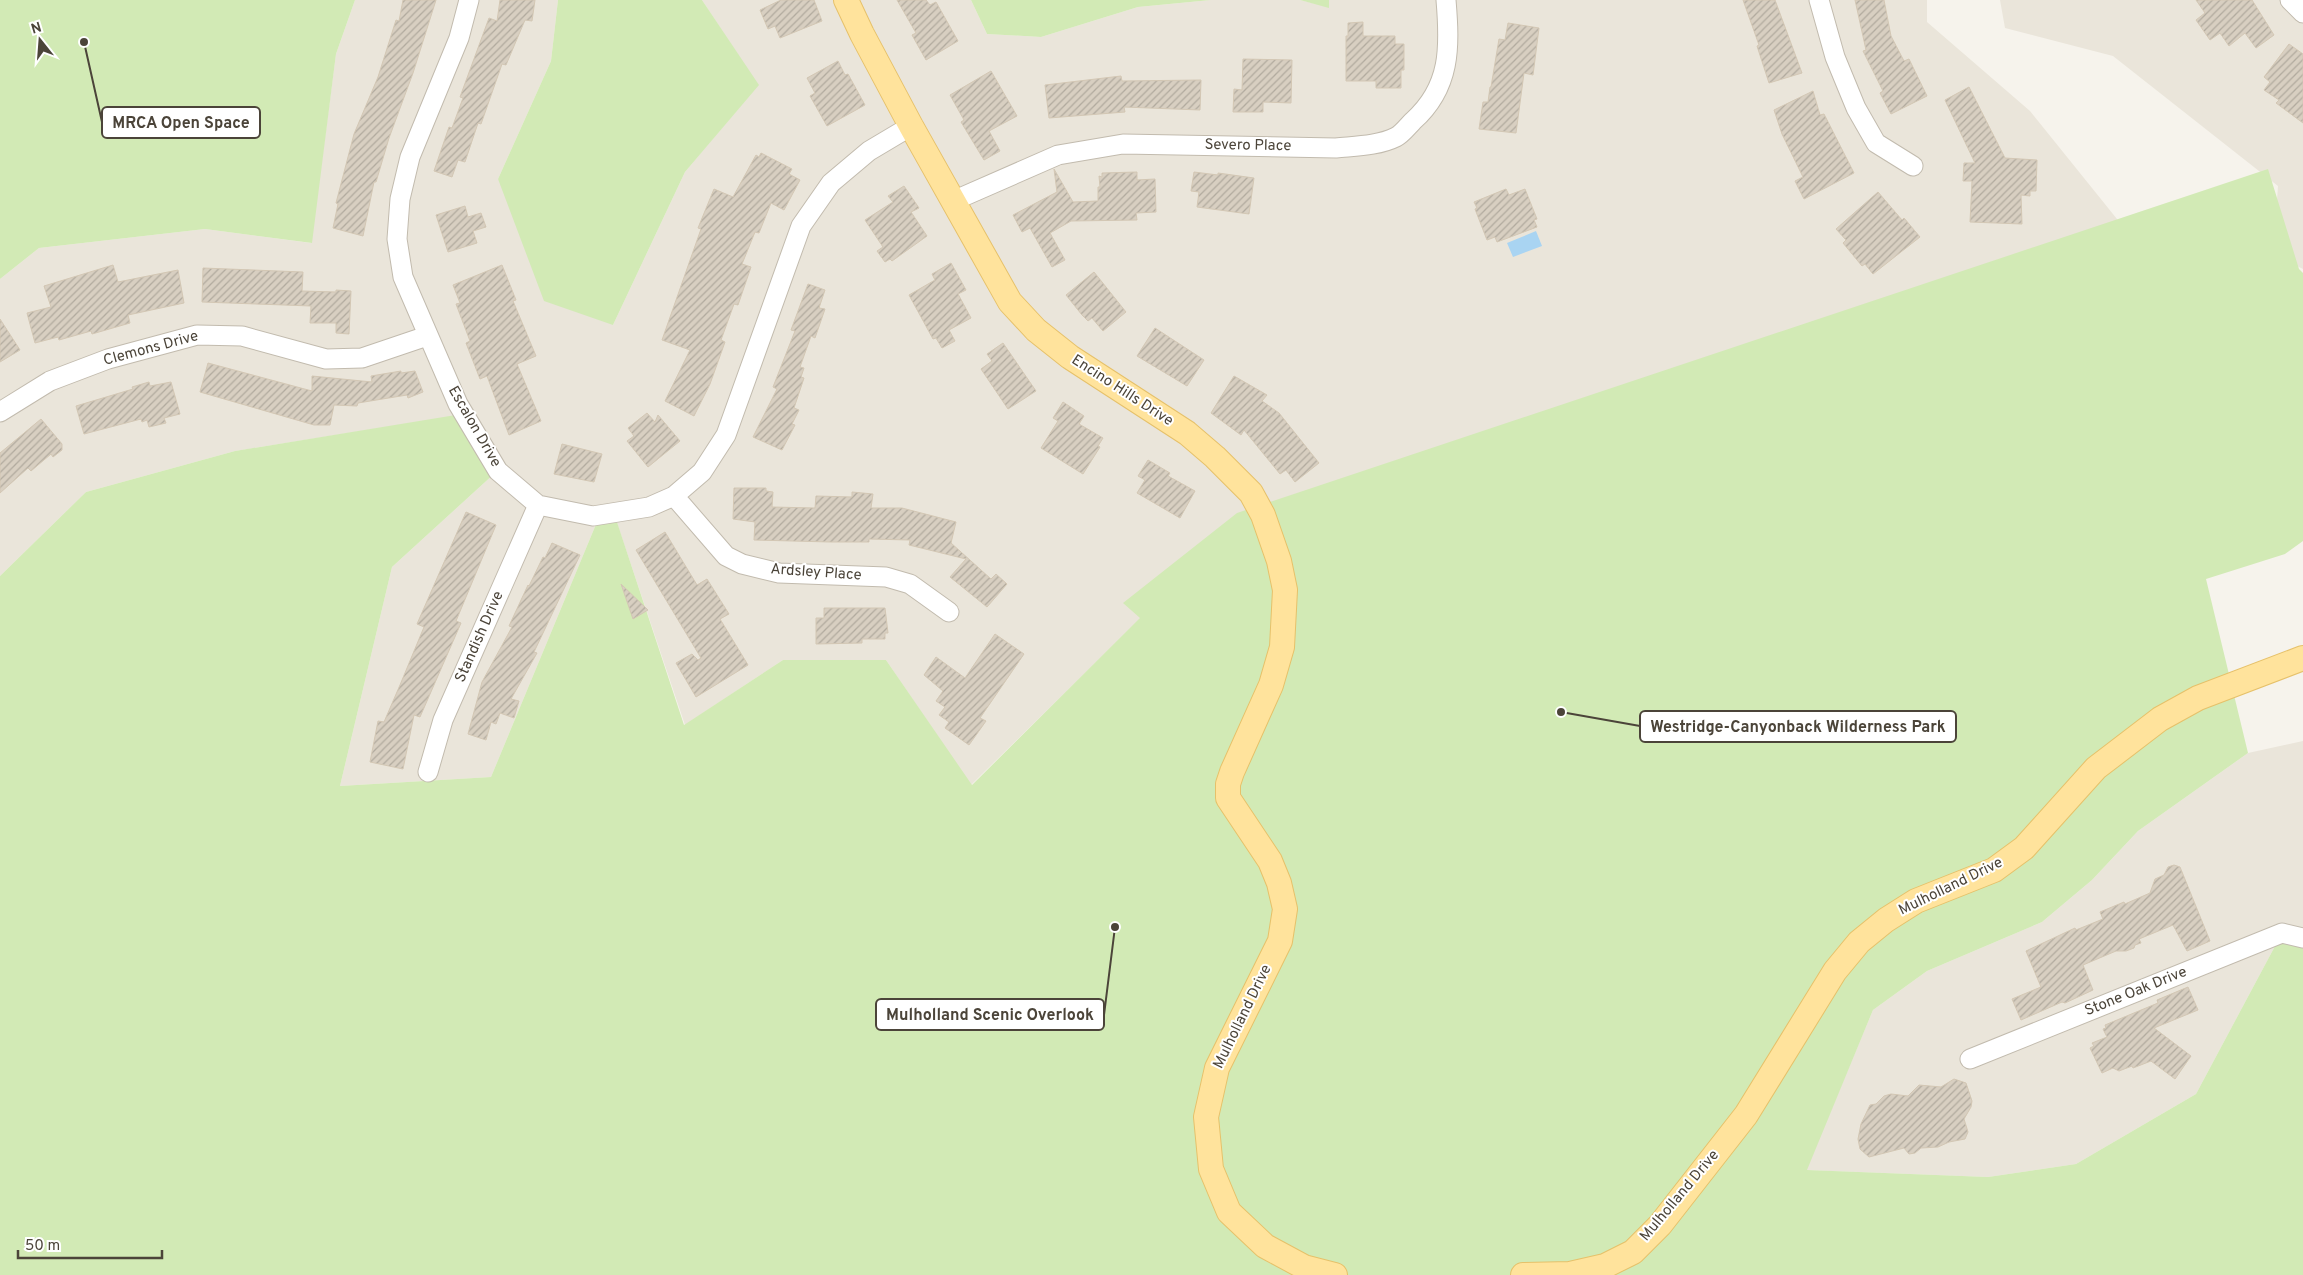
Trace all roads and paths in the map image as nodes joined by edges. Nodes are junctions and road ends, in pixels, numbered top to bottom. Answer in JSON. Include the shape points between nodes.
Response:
{"nodes":[{"id":1,"x":469,"y":0,"type":"edge"},
{"id":2,"x":846,"y":0,"type":"edge"},
{"id":3,"x":1446,"y":0,"type":"edge"},
{"id":4,"x":1819,"y":0,"type":"edge"},
{"id":5,"x":2290,"y":0,"type":"edge"},
{"id":6,"x":2303,"y":13,"type":"edge"},
{"id":7,"x":911,"y":126,"type":"junction"},
{"id":8,"x":1913,"y":166,"type":"dead end"},
{"id":9,"x":953,"y":201,"type":"junction"},
{"id":10,"x":427,"y":336,"type":"junction"},
{"id":11,"x":0,"y":412,"type":"edge"},
{"id":12,"x":674,"y":496,"type":"junction"},
{"id":13,"x":538,"y":505,"type":"junction"},
{"id":14,"x":949,"y":612,"type":"dead end"},
{"id":15,"x":2303,"y":658,"type":"edge"},
{"id":16,"x":428,"y":772,"type":"dead end"},
{"id":17,"x":1228,"y":798,"type":"joint"},
{"id":18,"x":2303,"y":938,"type":"edge"},
{"id":19,"x":1970,"y":1059,"type":"dead end"},
{"id":20,"x":1335,"y":1275,"type":"edge"},
{"id":21,"x":1523,"y":1275,"type":"edge"}],
"edges":[{"from":1,"to":10,"type":"street","name":"Escalon Drive","via":[[458,38],[410,156],[400,199],[397,239],[403,277]]},
{"from":2,"to":7,"type":"main road","name":"Encino Hills Drive"},
{"from":3,"to":9,"type":"street","name":"Severo Place","via":[[1449,53],[1441,81],[1427,108],[1397,136],[1370,144],[1336,148],[1123,144],[1058,155]]},
{"from":4,"to":8,"type":"street","via":[[1835,57],[1860,115],[1876,143]]},
{"from":5,"to":6,"type":"street"},
{"from":7,"to":9,"type":"main road","name":"Encino Hills Drive"},
{"from":7,"to":12,"type":"street","name":"Escalon Drive","via":[[869,151],[831,184],[801,226],[726,435],[702,472]]},
{"from":9,"to":17,"type":"main road","name":"Encino Hills Drive","via":[[1010,302],[1036,330],[1070,357],[1187,433],[1252,492],[1263,515],[1285,590],[1282,647],[1271,685],[1232,772]]},
{"from":10,"to":11,"type":"street","name":"Clemons Drive","via":[[362,358],[326,359],[242,336],[197,335],[108,359],[50,381]]},
{"from":10,"to":13,"type":"street","name":"Escalon Drive","via":[[458,404],[498,471]]},
{"from":12,"to":13,"type":"street","name":"Escalon Drive","via":[[649,507],[593,516]]},
{"from":12,"to":14,"type":"street","name":"Ardsley Place","via":[[726,556],[742,564],[779,573],[886,577],[910,584]]},
{"from":13,"to":16,"type":"street","name":"Standish Drive","via":[[443,720]]},
{"from":15,"to":21,"type":"main road","name":"Mulholland Drive","via":[[2198,698],[2160,718],[2096,768],[2024,848],[1994,870],[1916,901],[1886,920],[1859,942],[1835,971],[1746,1115],[1660,1225],[1632,1252],[1605,1266],[1570,1274]]},
{"from":17,"to":20,"type":"main road","name":"Mulholland Drive","via":[[1270,861],[1285,908],[1280,941],[1217,1068],[1206,1116],[1211,1169],[1229,1212],[1265,1246],[1304,1267]]},
{"from":18,"to":19,"type":"street","name":"Stone Oak Drive","via":[[2282,933]]}]}
